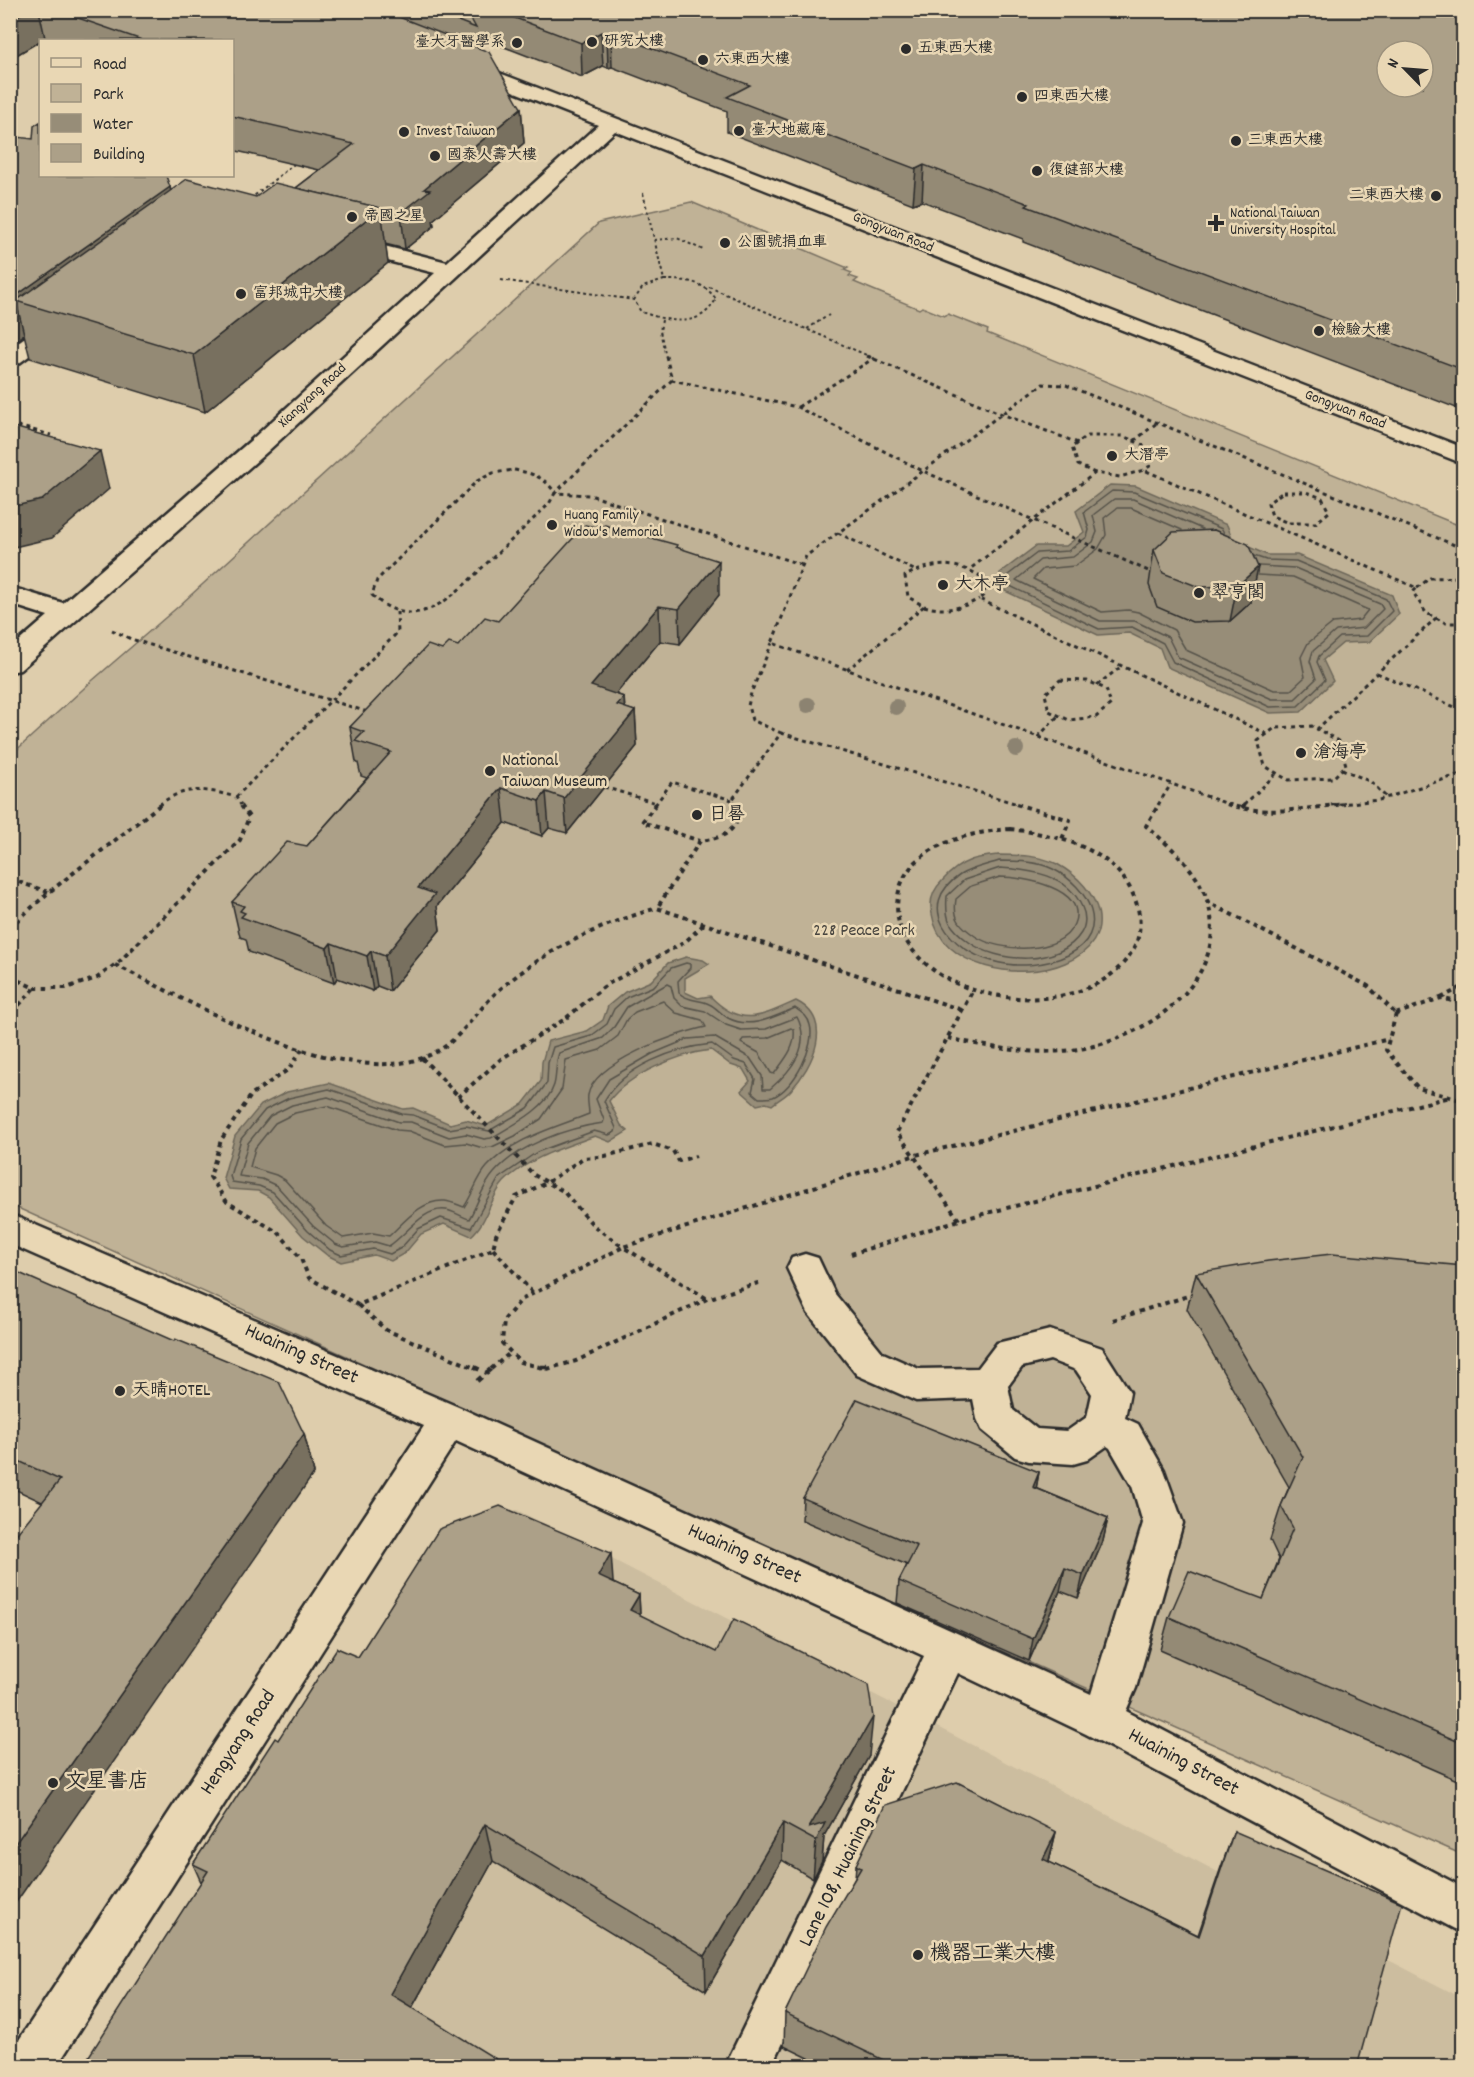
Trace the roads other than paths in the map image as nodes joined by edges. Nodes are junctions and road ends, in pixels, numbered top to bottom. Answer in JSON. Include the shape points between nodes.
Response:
{"nodes":[{"id":1,"x":448,"y":59,"type":"edge"},
{"id":2,"x":612,"y":123,"type":"junction"},
{"id":3,"x":328,"y":239,"type":"edge"},
{"id":4,"x":450,"y":270,"type":"junction"},
{"id":5,"x":78,"y":309,"type":"edge"},
{"id":6,"x":10,"y":359,"type":"edge"},
{"id":7,"x":1464,"y":457,"type":"edge"},
{"id":8,"x":10,"y":595,"type":"edge"},
{"id":9,"x":69,"y":614,"type":"junction"},
{"id":10,"x":10,"y":664,"type":"edge"},
{"id":11,"x":10,"y":1228,"type":"edge"},
{"id":12,"x":805,"y":1268,"type":"road end"},
{"id":13,"x":988,"y":1383,"type":"junction"},
{"id":14,"x":459,"y":1404,"type":"junction"},
{"id":15,"x":1105,"y":1426,"type":"junction"},
{"id":16,"x":949,"y":1648,"type":"junction"},
{"id":17,"x":1101,"y":1720,"type":"junction"},
{"id":18,"x":1464,"y":1912,"type":"edge"},
{"id":19,"x":30,"y":2067,"type":"edge"},
{"id":20,"x":748,"y":2067,"type":"edge"}],
"edges":[{"from":1,"to":2,"type":"street","name":"Gongyuan Road"},
{"from":2,"to":4,"type":"street","name":"Xiangyang Road"},
{"from":2,"to":7,"type":"street","name":"Gongyuan Road"},
{"from":3,"to":4,"type":"street"},
{"from":4,"to":9,"type":"street","name":"Xiangyang Road"},
{"from":5,"to":6,"type":"street"},
{"from":8,"to":9,"type":"street"},
{"from":9,"to":10,"type":"street","name":"Xiangyang Road"},
{"from":11,"to":14,"type":"street","name":"Huaining Street"},
{"from":12,"to":13,"type":"street","via":[[821,1303],[870,1364],[916,1385]]},
{"from":13,"to":15,"type":"street","via":[[996,1419],[1029,1445],[1072,1448]]},
{"from":13,"to":15,"type":"street","via":[[1010,1354],[1050,1345],[1089,1359],[1111,1392]]},
{"from":14,"to":16,"type":"street","name":"Huaining Street"},
{"from":14,"to":19,"type":"street","name":"Hengyang Road"},
{"from":15,"to":17,"type":"street","via":[[1124,1436],[1150,1482],[1163,1523],[1115,1688]]},
{"from":16,"to":17,"type":"street","name":"Huaining Street"},
{"from":16,"to":20,"type":"street","name":"Lane 108, Huaining Street"},
{"from":17,"to":18,"type":"street","name":"Huaining Street"}]}
